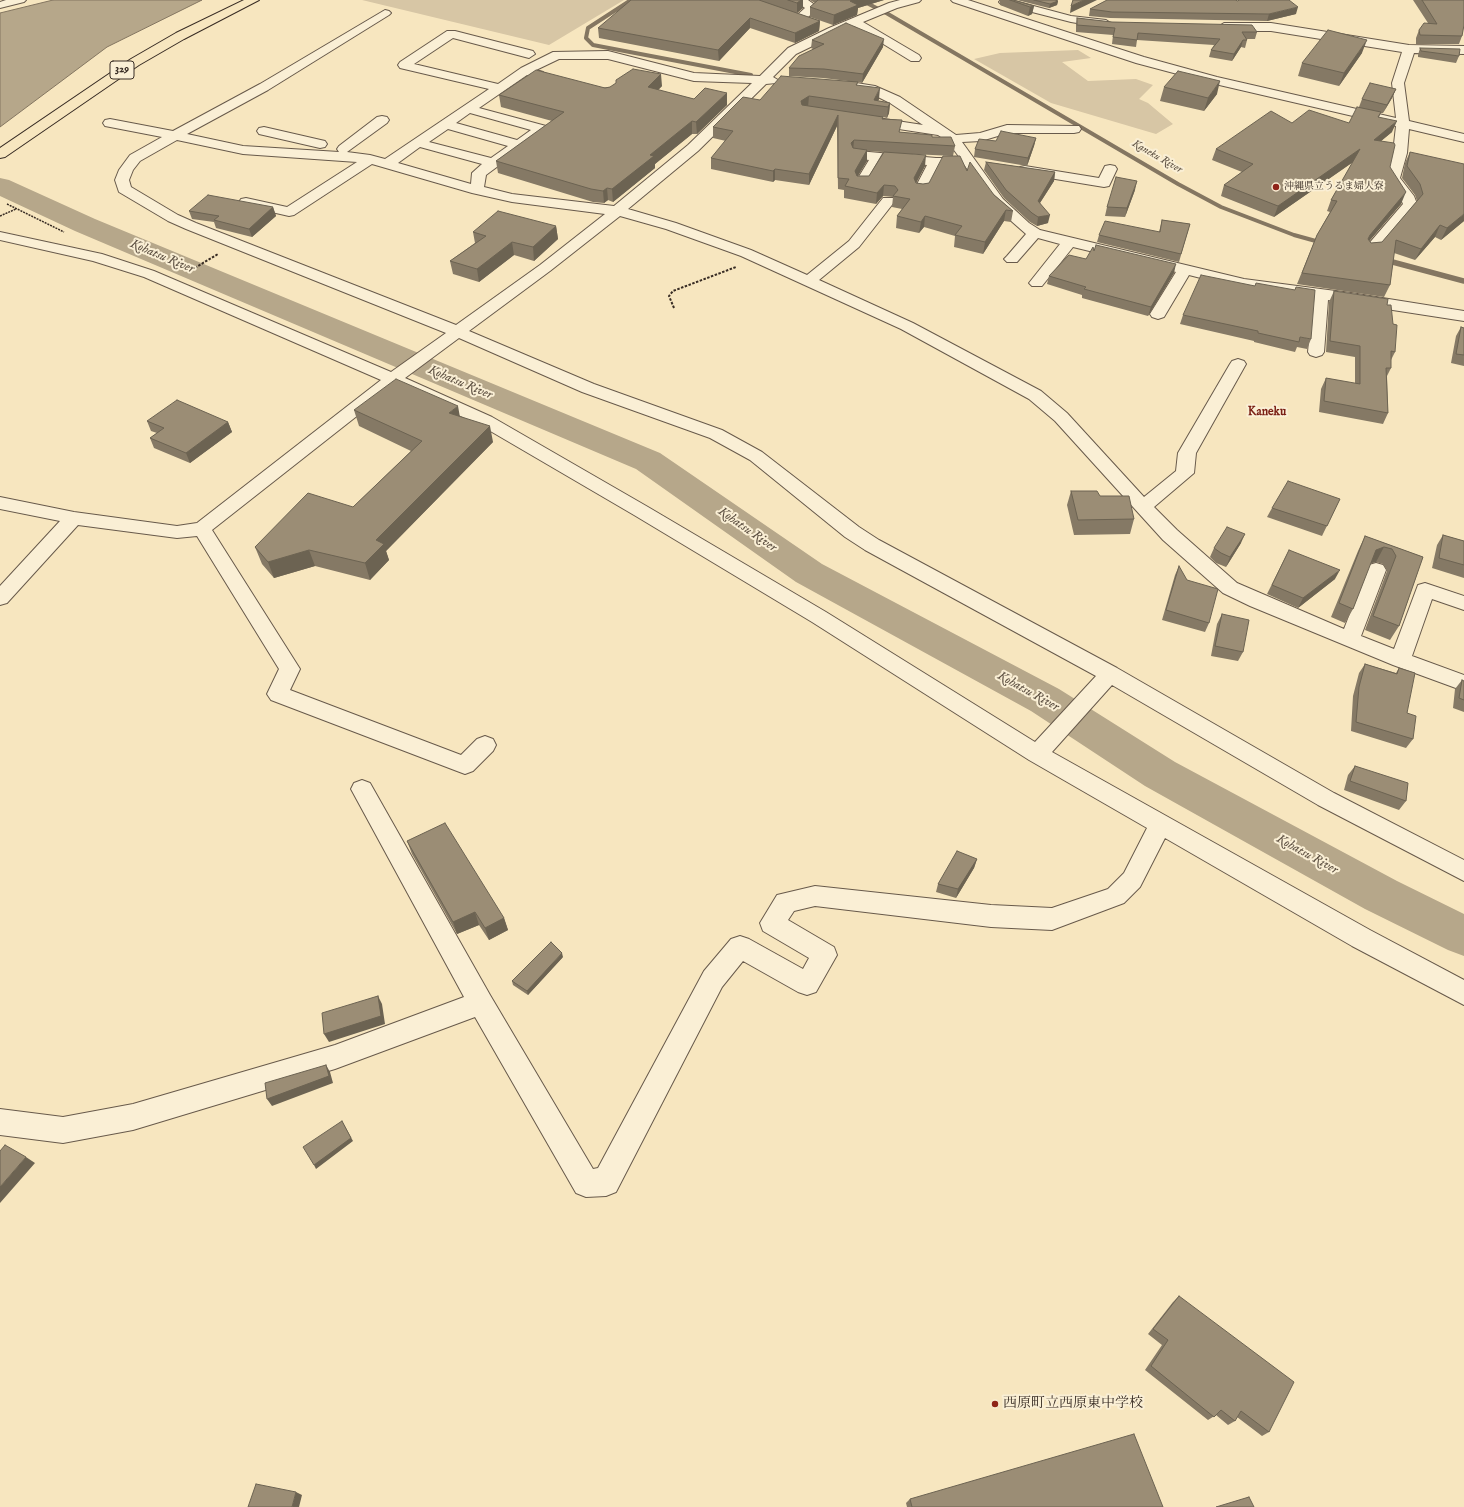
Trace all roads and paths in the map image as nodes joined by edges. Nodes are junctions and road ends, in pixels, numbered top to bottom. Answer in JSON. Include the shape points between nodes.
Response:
{"nodes":[{"id":1,"x":20,"y":0,"type":"edge"},
{"id":2,"x":253,"y":0,"type":"edge"},
{"id":3,"x":800,"y":0,"type":"edge"},
{"id":4,"x":915,"y":0,"type":"edge"},
{"id":5,"x":957,"y":0,"type":"edge"},
{"id":6,"x":998,"y":0,"type":"edge"},
{"id":7,"x":0,"y":5,"type":"edge"},
{"id":8,"x":1090,"y":9,"type":"edge"},
{"id":9,"x":386,"y":13,"type":"dead end"},
{"id":10,"x":786,"y":14,"type":"edge"},
{"id":11,"x":800,"y":19,"type":"junction"},
{"id":12,"x":1071,"y":19,"type":"junction"},
{"id":13,"x":855,"y":22,"type":"junction"},
{"id":14,"x":1117,"y":24,"type":"edge"},
{"id":15,"x":1210,"y":27,"type":"edge"},
{"id":16,"x":1055,"y":28,"type":"dead end"},
{"id":17,"x":833,"y":31,"type":"junction"},
{"id":18,"x":434,"y":45,"type":"junction"},
{"id":19,"x":448,"y":49,"type":"dead end"},
{"id":20,"x":1409,"y":49,"type":"junction"},
{"id":21,"x":1464,"y":50,"type":"edge"},
{"id":22,"x":418,"y":56,"type":"junction"},
{"id":23,"x":915,"y":58,"type":"dead end"},
{"id":24,"x":433,"y":59,"type":"dead end"},
{"id":25,"x":529,"y":69,"type":"junction"},
{"id":26,"x":554,"y":79,"type":"edge"},
{"id":27,"x":764,"y":80,"type":"junction"},
{"id":28,"x":784,"y":81,"type":"edge"},
{"id":29,"x":837,"y":84,"type":"edge"},
{"id":30,"x":494,"y":87,"type":"junction"},
{"id":31,"x":469,"y":109,"type":"junction"},
{"id":32,"x":382,"y":120,"type":"dead end"},
{"id":33,"x":860,"y":120,"type":"edge"},
{"id":34,"x":110,"y":122,"type":"dead end"},
{"id":35,"x":1403,"y":123,"type":"junction"},
{"id":36,"x":446,"y":124,"type":"junction"},
{"id":37,"x":1074,"y":129,"type":"dead end"},
{"id":38,"x":264,"y":131,"type":"dead end"},
{"id":39,"x":315,"y":131,"type":"dead end"},
{"id":40,"x":175,"y":135,"type":"junction"},
{"id":41,"x":948,"y":135,"type":"junction"},
{"id":42,"x":1464,"y":138,"type":"edge"},
{"id":43,"x":303,"y":140,"type":"junction"},
{"id":44,"x":419,"y":143,"type":"junction"},
{"id":45,"x":519,"y":145,"type":"junction"},
{"id":46,"x":345,"y":152,"type":"junction"},
{"id":47,"x":1400,"y":153,"type":"junction"},
{"id":48,"x":0,"y":154,"type":"edge"},
{"id":49,"x":858,"y":154,"type":"edge"},
{"id":50,"x":878,"y":156,"type":"junction"},
{"id":51,"x":1414,"y":156,"type":"edge"},
{"id":52,"x":370,"y":160,"type":"junction"},
{"id":53,"x":936,"y":162,"type":"junction"},
{"id":54,"x":969,"y":162,"type":"junction"},
{"id":55,"x":388,"y":163,"type":"junction"},
{"id":56,"x":492,"y":163,"type":"junction"},
{"id":57,"x":984,"y":164,"type":"dead end"},
{"id":58,"x":1014,"y":169,"type":"edge"},
{"id":59,"x":1110,"y":169,"type":"dead end"},
{"id":60,"x":862,"y":183,"type":"edge"},
{"id":61,"x":477,"y":190,"type":"junction"},
{"id":62,"x":921,"y":190,"type":"edge"},
{"id":63,"x":888,"y":201,"type":"dead end"},
{"id":64,"x":246,"y":202,"type":"edge"},
{"id":65,"x":7,"y":204,"type":"dead end"},
{"id":66,"x":16,"y":209,"type":"junction"},
{"id":67,"x":618,"y":211,"type":"junction"},
{"id":68,"x":0,"y":216,"type":"edge"},
{"id":69,"x":1035,"y":233,"type":"junction"},
{"id":70,"x":0,"y":236,"type":"edge"},
{"id":71,"x":1069,"y":242,"type":"junction"},
{"id":72,"x":62,"y":249,"type":"junction"},
{"id":73,"x":1370,"y":250,"type":"edge"},
{"id":74,"x":221,"y":252,"type":"dead end"},
{"id":75,"x":756,"y":258,"type":"junction"},
{"id":76,"x":1012,"y":258,"type":"dead end"},
{"id":77,"x":1185,"y":270,"type":"junction"},
{"id":78,"x":184,"y":275,"type":"dead end"},
{"id":79,"x":810,"y":280,"type":"junction"},
{"id":80,"x":1037,"y":282,"type":"dead end"},
{"id":81,"x":1321,"y":294,"type":"junction"},
{"id":82,"x":674,"y":308,"type":"dead end"},
{"id":83,"x":1158,"y":314,"type":"dead end"},
{"id":84,"x":1464,"y":316,"type":"edge"},
{"id":85,"x":450,"y":336,"type":"junction"},
{"id":86,"x":1316,"y":352,"type":"dead end"},
{"id":87,"x":1238,"y":364,"type":"dead end"},
{"id":88,"x":398,"y":375,"type":"junction"},
{"id":89,"x":0,"y":503,"type":"edge"},
{"id":90,"x":1143,"y":507,"type":"junction"},
{"id":91,"x":74,"y":518,"type":"junction"},
{"id":92,"x":202,"y":529,"type":"junction"},
{"id":93,"x":1376,"y":570,"type":"edge"},
{"id":94,"x":0,"y":598,"type":"edge"},
{"id":95,"x":1464,"y":603,"type":"edge"},
{"id":96,"x":1350,"y":639,"type":"junction"},
{"id":97,"x":1400,"y":660,"type":"junction"},
{"id":98,"x":1106,"y":678,"type":"junction"},
{"id":99,"x":1464,"y":683,"type":"edge"},
{"id":100,"x":485,"y":745,"type":"dead end"},
{"id":101,"x":1043,"y":748,"type":"junction"},
{"id":102,"x":362,"y":789,"type":"dead end"},
{"id":103,"x":1160,"y":825,"type":"junction"},
{"id":104,"x":1464,"y":871,"type":"edge"},
{"id":105,"x":1464,"y":993,"type":"edge"},
{"id":106,"x":481,"y":1003,"type":"junction"},
{"id":107,"x":0,"y":1122,"type":"edge"}],
"edges":[{"from":1,"to":7,"type":"street"},
{"from":2,"to":48,"type":"highway","number":"329","via":[[140,59],[76,100]]},
{"from":3,"to":11,"type":"street","via":[[813,8]]},
{"from":4,"to":13,"type":"street","via":[[893,5]]},
{"from":5,"to":35,"type":"street","via":[[1140,60]]},
{"from":6,"to":12,"type":"street"},
{"from":8,"to":12,"type":"street"},
{"from":9,"to":40,"type":"street","via":[[264,88]]},
{"from":10,"to":11,"type":"street"},
{"from":11,"to":17,"type":"street"},
{"from":12,"to":14,"type":"street"},
{"from":12,"to":16,"type":"street"},
{"from":13,"to":17,"type":"street"},
{"from":13,"to":23,"type":"street"},
{"from":15,"to":20,"type":"street","via":[[1271,27]]},
{"from":17,"to":27,"type":"street","via":[[792,51]]},
{"from":18,"to":19,"type":"street"},
{"from":18,"to":22,"type":"street"},
{"from":18,"to":30,"type":"street","via":[[451,34],[529,54],[498,75]]},
{"from":20,"to":21,"type":"street"},
{"from":20,"to":35,"type":"street","via":[[1398,82]]},
{"from":22,"to":24,"type":"street"},
{"from":22,"to":30,"type":"street","via":[[404,65]]},
{"from":25,"to":26,"type":"street"},
{"from":25,"to":27,"type":"street","via":[[557,55],[608,55],[694,77]]},
{"from":25,"to":30,"type":"street"},
{"from":27,"to":28,"type":"street"},
{"from":27,"to":67,"type":"street","via":[[693,148]]},
{"from":29,"to":41,"type":"street","via":[[870,90],[889,98],[920,115]]},
{"from":30,"to":31,"type":"street"},
{"from":31,"to":36,"type":"street"},
{"from":31,"to":45,"type":"street","via":[[541,129]]},
{"from":32,"to":46,"type":"street"},
{"from":33,"to":41,"type":"street"},
{"from":34,"to":40,"type":"street"},
{"from":35,"to":42,"type":"street"},
{"from":35,"to":47,"type":"street"},
{"from":36,"to":44,"type":"street"},
{"from":36,"to":45,"type":"street"},
{"from":37,"to":41,"type":"street","via":[[1007,129],[982,136]]},
{"from":38,"to":43,"type":"street"},
{"from":39,"to":43,"type":"street"},
{"from":40,"to":46,"type":"street","via":[[243,150]]},
{"from":40,"to":85,"type":"street","via":[[135,158],[122,180],[124,190],[173,218]]},
{"from":41,"to":54,"type":"street"},
{"from":43,"to":46,"type":"street"},
{"from":44,"to":55,"type":"street"},
{"from":44,"to":56,"type":"street"},
{"from":45,"to":56,"type":"street"},
{"from":46,"to":52,"type":"street"},
{"from":47,"to":51,"type":"street"},
{"from":47,"to":73,"type":"street","via":[[1393,178],[1410,204]]},
{"from":49,"to":50,"type":"street"},
{"from":50,"to":53,"type":"street"},
{"from":50,"to":60,"type":"street"},
{"from":52,"to":55,"type":"street"},
{"from":52,"to":64,"type":"street","via":[[290,212]]},
{"from":53,"to":54,"type":"street"},
{"from":53,"to":62,"type":"street"},
{"from":54,"to":57,"type":"street"},
{"from":54,"to":69,"type":"street","via":[[998,202]]},
{"from":55,"to":61,"type":"street"},
{"from":56,"to":61,"type":"street","via":[[479,173]]},
{"from":58,"to":59,"type":"street","via":[[1104,183]]},
{"from":61,"to":67,"type":"street","via":[[512,198]]},
{"from":63,"to":79,"type":"street","via":[[854,244]]},
{"from":65,"to":66,"type":"path"},
{"from":66,"to":68,"type":"path"},
{"from":66,"to":72,"type":"path","via":[[69,235],[73,240],[71,244]]},
{"from":67,"to":75,"type":"street","via":[[713,241]]},
{"from":67,"to":85,"type":"street","via":[[545,268]]},
{"from":69,"to":71,"type":"street"},
{"from":69,"to":76,"type":"street"},
{"from":70,"to":72,"type":"street"},
{"from":71,"to":77,"type":"street"},
{"from":71,"to":80,"type":"street"},
{"from":72,"to":88,"type":"street","via":[[149,274]]},
{"from":74,"to":78,"type":"path"},
{"from":75,"to":79,"type":"street"},
{"from":75,"to":82,"type":"path","via":[[673,292],[669,296]]},
{"from":77,"to":81,"type":"street","via":[[1244,284]]},
{"from":77,"to":83,"type":"street"},
{"from":79,"to":90,"type":"street","via":[[907,326],[1035,395],[1061,417]]},
{"from":81,"to":84,"type":"street"},
{"from":81,"to":86,"type":"street"},
{"from":85,"to":88,"type":"street"},
{"from":85,"to":98,"type":"street","via":[[704,429],[738,445],[778,473],[852,532]]},
{"from":87,"to":90,"type":"street","via":[[1187,453],[1185,473]]},
{"from":88,"to":92,"type":"street"},
{"from":88,"to":101,"type":"street","via":[[486,421],[615,495]]},
{"from":89,"to":91,"type":"street"},
{"from":90,"to":96,"type":"street","via":[[1170,535],[1230,588]]},
{"from":91,"to":92,"type":"street","via":[[177,532]]},
{"from":91,"to":94,"type":"street"},
{"from":92,"to":100,"type":"street","via":[[290,669],[278,694],[465,765]]},
{"from":93,"to":96,"type":"street"},
{"from":95,"to":97,"type":"street","via":[[1425,590]]},
{"from":96,"to":97,"type":"street"},
{"from":97,"to":99,"type":"street"},
{"from":98,"to":101,"type":"street"},
{"from":98,"to":104,"type":"street","via":[[1326,799]]},
{"from":101,"to":103,"type":"street"},
{"from":102,"to":106,"type":"street"},
{"from":103,"to":105,"type":"street"},
{"from":103,"to":106,"type":"street","via":[[1132,880],[1116,896],[1052,919],[991,916],[815,896],[786,902],[772,923],[825,955],[807,984],[740,947],[713,979],[606,1182],[586,1183]]},
{"from":106,"to":107,"type":"street","via":[[335,1056],[133,1117],[63,1130]]}]}
